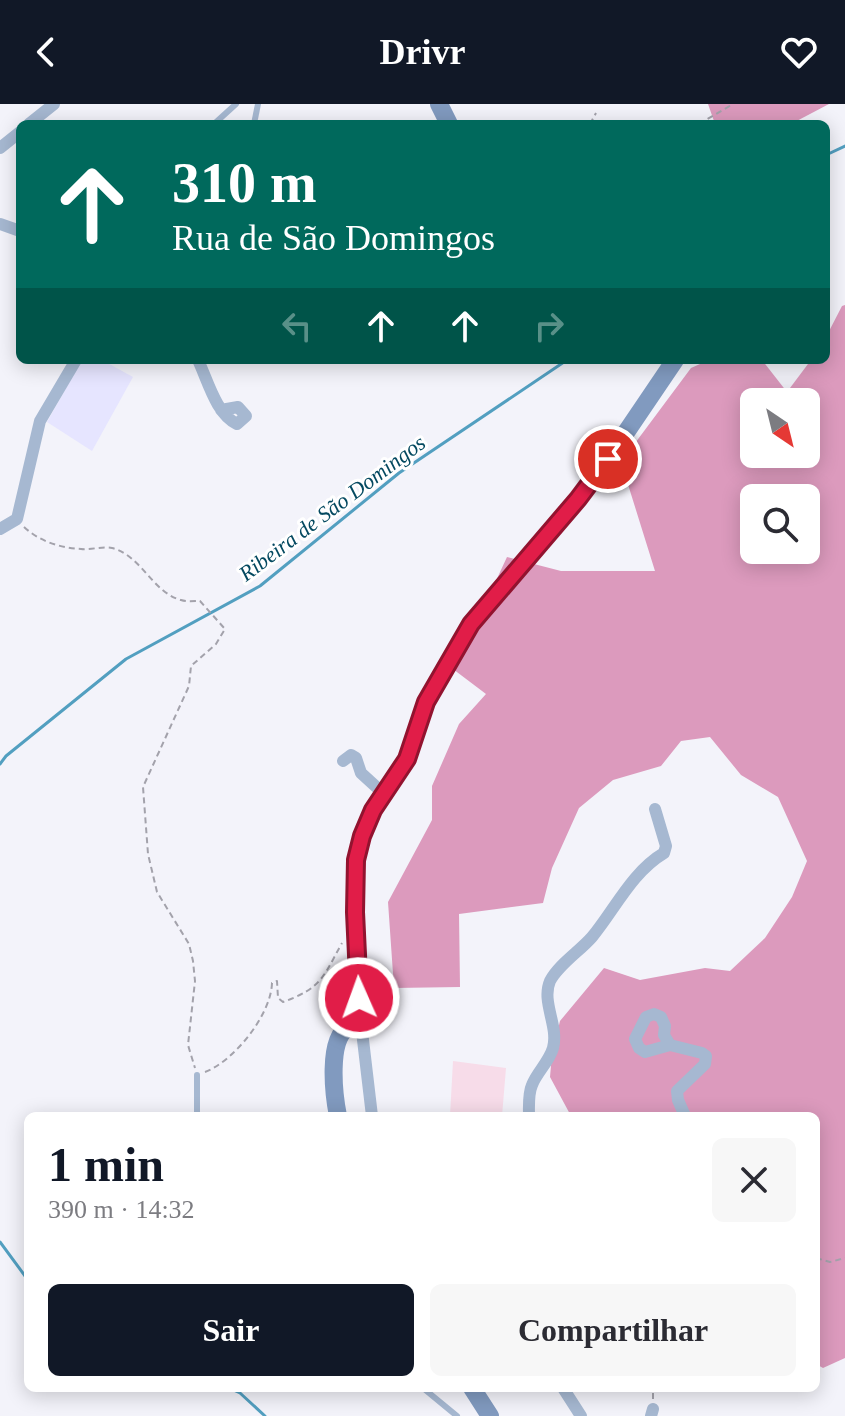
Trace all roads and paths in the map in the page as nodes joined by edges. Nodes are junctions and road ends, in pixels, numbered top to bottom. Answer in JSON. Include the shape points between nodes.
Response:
{"nodes":[{"id":1,"x":54,"y":104,"type":"edge"},
{"id":2,"x":236,"y":104,"type":"edge"},
{"id":3,"x":733,"y":104,"type":"edge"},
{"id":4,"x":596,"y":113,"type":"dead end"},
{"id":5,"x":39,"y":120,"type":"edge"},
{"id":6,"x":218,"y":120,"type":"edge"},
{"id":7,"x":592,"y":120,"type":"edge"},
{"id":8,"x":706,"y":120,"type":"edge"},
{"id":9,"x":16,"y":135,"type":"edge"},
{"id":10,"x":0,"y":148,"type":"edge"},
{"id":11,"x":74,"y":364,"type":"edge"},
{"id":12,"x":200,"y":364,"type":"edge"},
{"id":13,"x":672,"y":364,"type":"edge"},
{"id":14,"x":221,"y":410,"type":"dead end"},
{"id":15,"x":17,"y":519,"type":"junction"},
{"id":16,"x":0,"y":529,"type":"edge"},
{"id":17,"x":343,"y":761,"type":"dead end"},
{"id":18,"x":384,"y":794,"type":"junction"},
{"id":19,"x":655,"y":809,"type":"dead end"},
{"id":20,"x":356,"y":929,"type":"junction"},
{"id":21,"x":361,"y":1023,"type":"junction"},
{"id":22,"x":670,"y":1045,"type":"dead end"},
{"id":23,"x":196,"y":1072,"type":"junction"},
{"id":24,"x":197,"y":1112,"type":"edge"},
{"id":25,"x":337,"y":1112,"type":"edge"},
{"id":26,"x":372,"y":1112,"type":"edge"},
{"id":27,"x":529,"y":1112,"type":"edge"},
{"id":28,"x":683,"y":1112,"type":"edge"},
{"id":29,"x":845,"y":1258,"type":"edge"},
{"id":30,"x":820,"y":1259,"type":"edge"},
{"id":31,"x":428,"y":1392,"type":"edge"},
{"id":32,"x":475,"y":1392,"type":"edge"},
{"id":33,"x":566,"y":1392,"type":"edge"},
{"id":34,"x":457,"y":1416,"type":"edge"},
{"id":35,"x":490,"y":1416,"type":"edge"},
{"id":36,"x":581,"y":1416,"type":"edge"}],
"edges":[{"from":1,"to":5,"type":"street"},
{"from":2,"to":6,"type":"lane"},
{"from":3,"to":8,"type":"path"},
{"from":4,"to":7,"type":"path"},
{"from":9,"to":10,"type":"street"},
{"from":11,"to":15,"type":"street","via":[[40,421]]},
{"from":12,"to":14,"type":"street"},
{"from":13,"to":18,"type":"street","via":[[608,459],[471,624],[426,702],[407,759]]},
{"from":15,"to":16,"type":"street"},
{"from":15,"to":23,"type":"path","via":[[37,538],[56,545],[112,548],[127,555],[164,591],[181,600],[200,601],[225,629],[191,666],[189,686],[143,787],[157,892],[189,944],[193,961],[188,1045]]},
{"from":17,"to":18,"type":"street","via":[[351,755],[356,758],[361,773]]},
{"from":18,"to":20,"type":"street","via":[[356,860]]},
{"from":19,"to":27,"type":"street","via":[[664,853],[640,874],[548,985],[553,1049],[531,1087]]},
{"from":20,"to":21,"type":"street"},
{"from":20,"to":23,"type":"path","via":[[348,932],[321,982],[283,1002],[277,981],[272,983],[265,1010],[227,1061]]},
{"from":21,"to":25,"type":"street","via":[[342,1034],[334,1059]]},
{"from":21,"to":26,"type":"street"},
{"from":22,"to":28,"type":"street","via":[[706,1056],[705,1064],[677,1091]]},
{"from":23,"to":24,"type":"lane"},
{"from":29,"to":30,"type":"path"},
{"from":31,"to":34,"type":"lane"},
{"from":32,"to":35,"type":"street"},
{"from":33,"to":36,"type":"street"}]}
